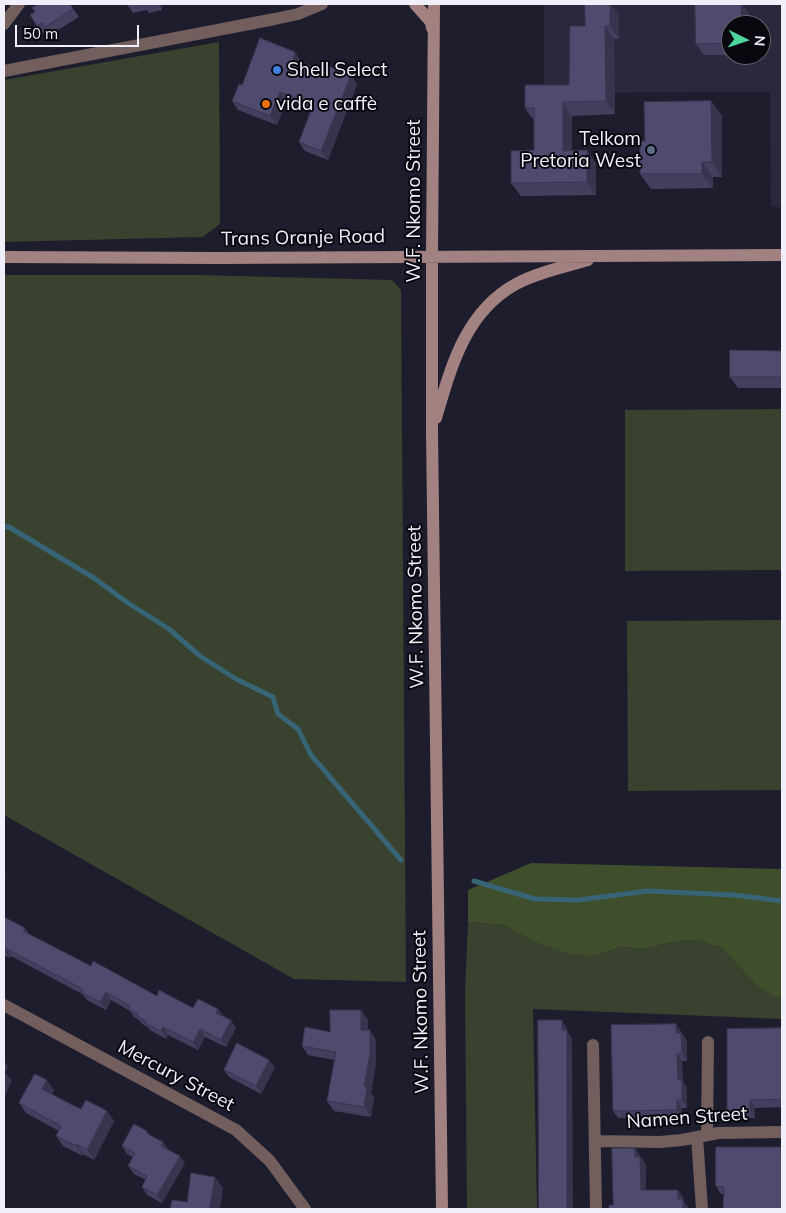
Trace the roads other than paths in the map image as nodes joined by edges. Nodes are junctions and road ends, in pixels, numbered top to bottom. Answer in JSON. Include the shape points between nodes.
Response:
{"nodes":[{"id":1,"x":19,"y":4,"type":"edge"},
{"id":2,"x":322,"y":4,"type":"edge"},
{"id":3,"x":415,"y":4,"type":"edge"},
{"id":4,"x":434,"y":4,"type":"edge"},
{"id":5,"x":4,"y":24,"type":"edge"},
{"id":6,"x":433,"y":36,"type":"junction"},
{"id":7,"x":4,"y":70,"type":"edge"},
{"id":8,"x":782,"y":255,"type":"edge"},
{"id":9,"x":432,"y":256,"type":"junction"},
{"id":10,"x":603,"y":256,"type":"junction"},
{"id":11,"x":4,"y":257,"type":"edge"},
{"id":12,"x":432,"y":432,"type":"junction"},
{"id":13,"x":4,"y":1005,"type":"edge"},
{"id":14,"x":708,"y":1042,"type":"dead end"},
{"id":15,"x":593,"y":1045,"type":"dead end"},
{"id":16,"x":782,"y":1132,"type":"edge"},
{"id":17,"x":702,"y":1136,"type":"junction"},
{"id":18,"x":595,"y":1142,"type":"junction"},
{"id":19,"x":305,"y":1209,"type":"edge"},
{"id":20,"x":442,"y":1209,"type":"edge"},
{"id":21,"x":596,"y":1209,"type":"edge"},
{"id":22,"x":702,"y":1209,"type":"edge"}],
"edges":[{"from":1,"to":5,"type":"street"},
{"from":2,"to":7,"type":"street","via":[[275,19]]},
{"from":3,"to":6,"type":"main road","via":[[431,22]]},
{"from":4,"to":6,"type":"main road","name":"W.F. Nkomo Street"},
{"from":6,"to":9,"type":"main road","name":"W.F. Nkomo Street"},
{"from":8,"to":10,"type":"main road","name":"Trans Oranje Road"},
{"from":9,"to":10,"type":"main road","name":"Trans Oranje Road"},
{"from":9,"to":11,"type":"main road","name":"Trans Oranje Road"},
{"from":9,"to":12,"type":"main road","name":"W.F. Nkomo Street"},
{"from":10,"to":12,"type":"main road","via":[[516,284],[480,313],[464,337],[451,369]]},
{"from":12,"to":20,"type":"main road","name":"W.F. Nkomo Street"},
{"from":13,"to":19,"type":"street","name":"Mercury Street","via":[[236,1130],[270,1161]]},
{"from":14,"to":17,"type":"street"},
{"from":15,"to":18,"type":"street"},
{"from":16,"to":17,"type":"street","name":"Namen Street"},
{"from":17,"to":18,"type":"street","name":"Namen Street","via":[[660,1142]]},
{"from":17,"to":22,"type":"street"},
{"from":18,"to":21,"type":"street"}]}
